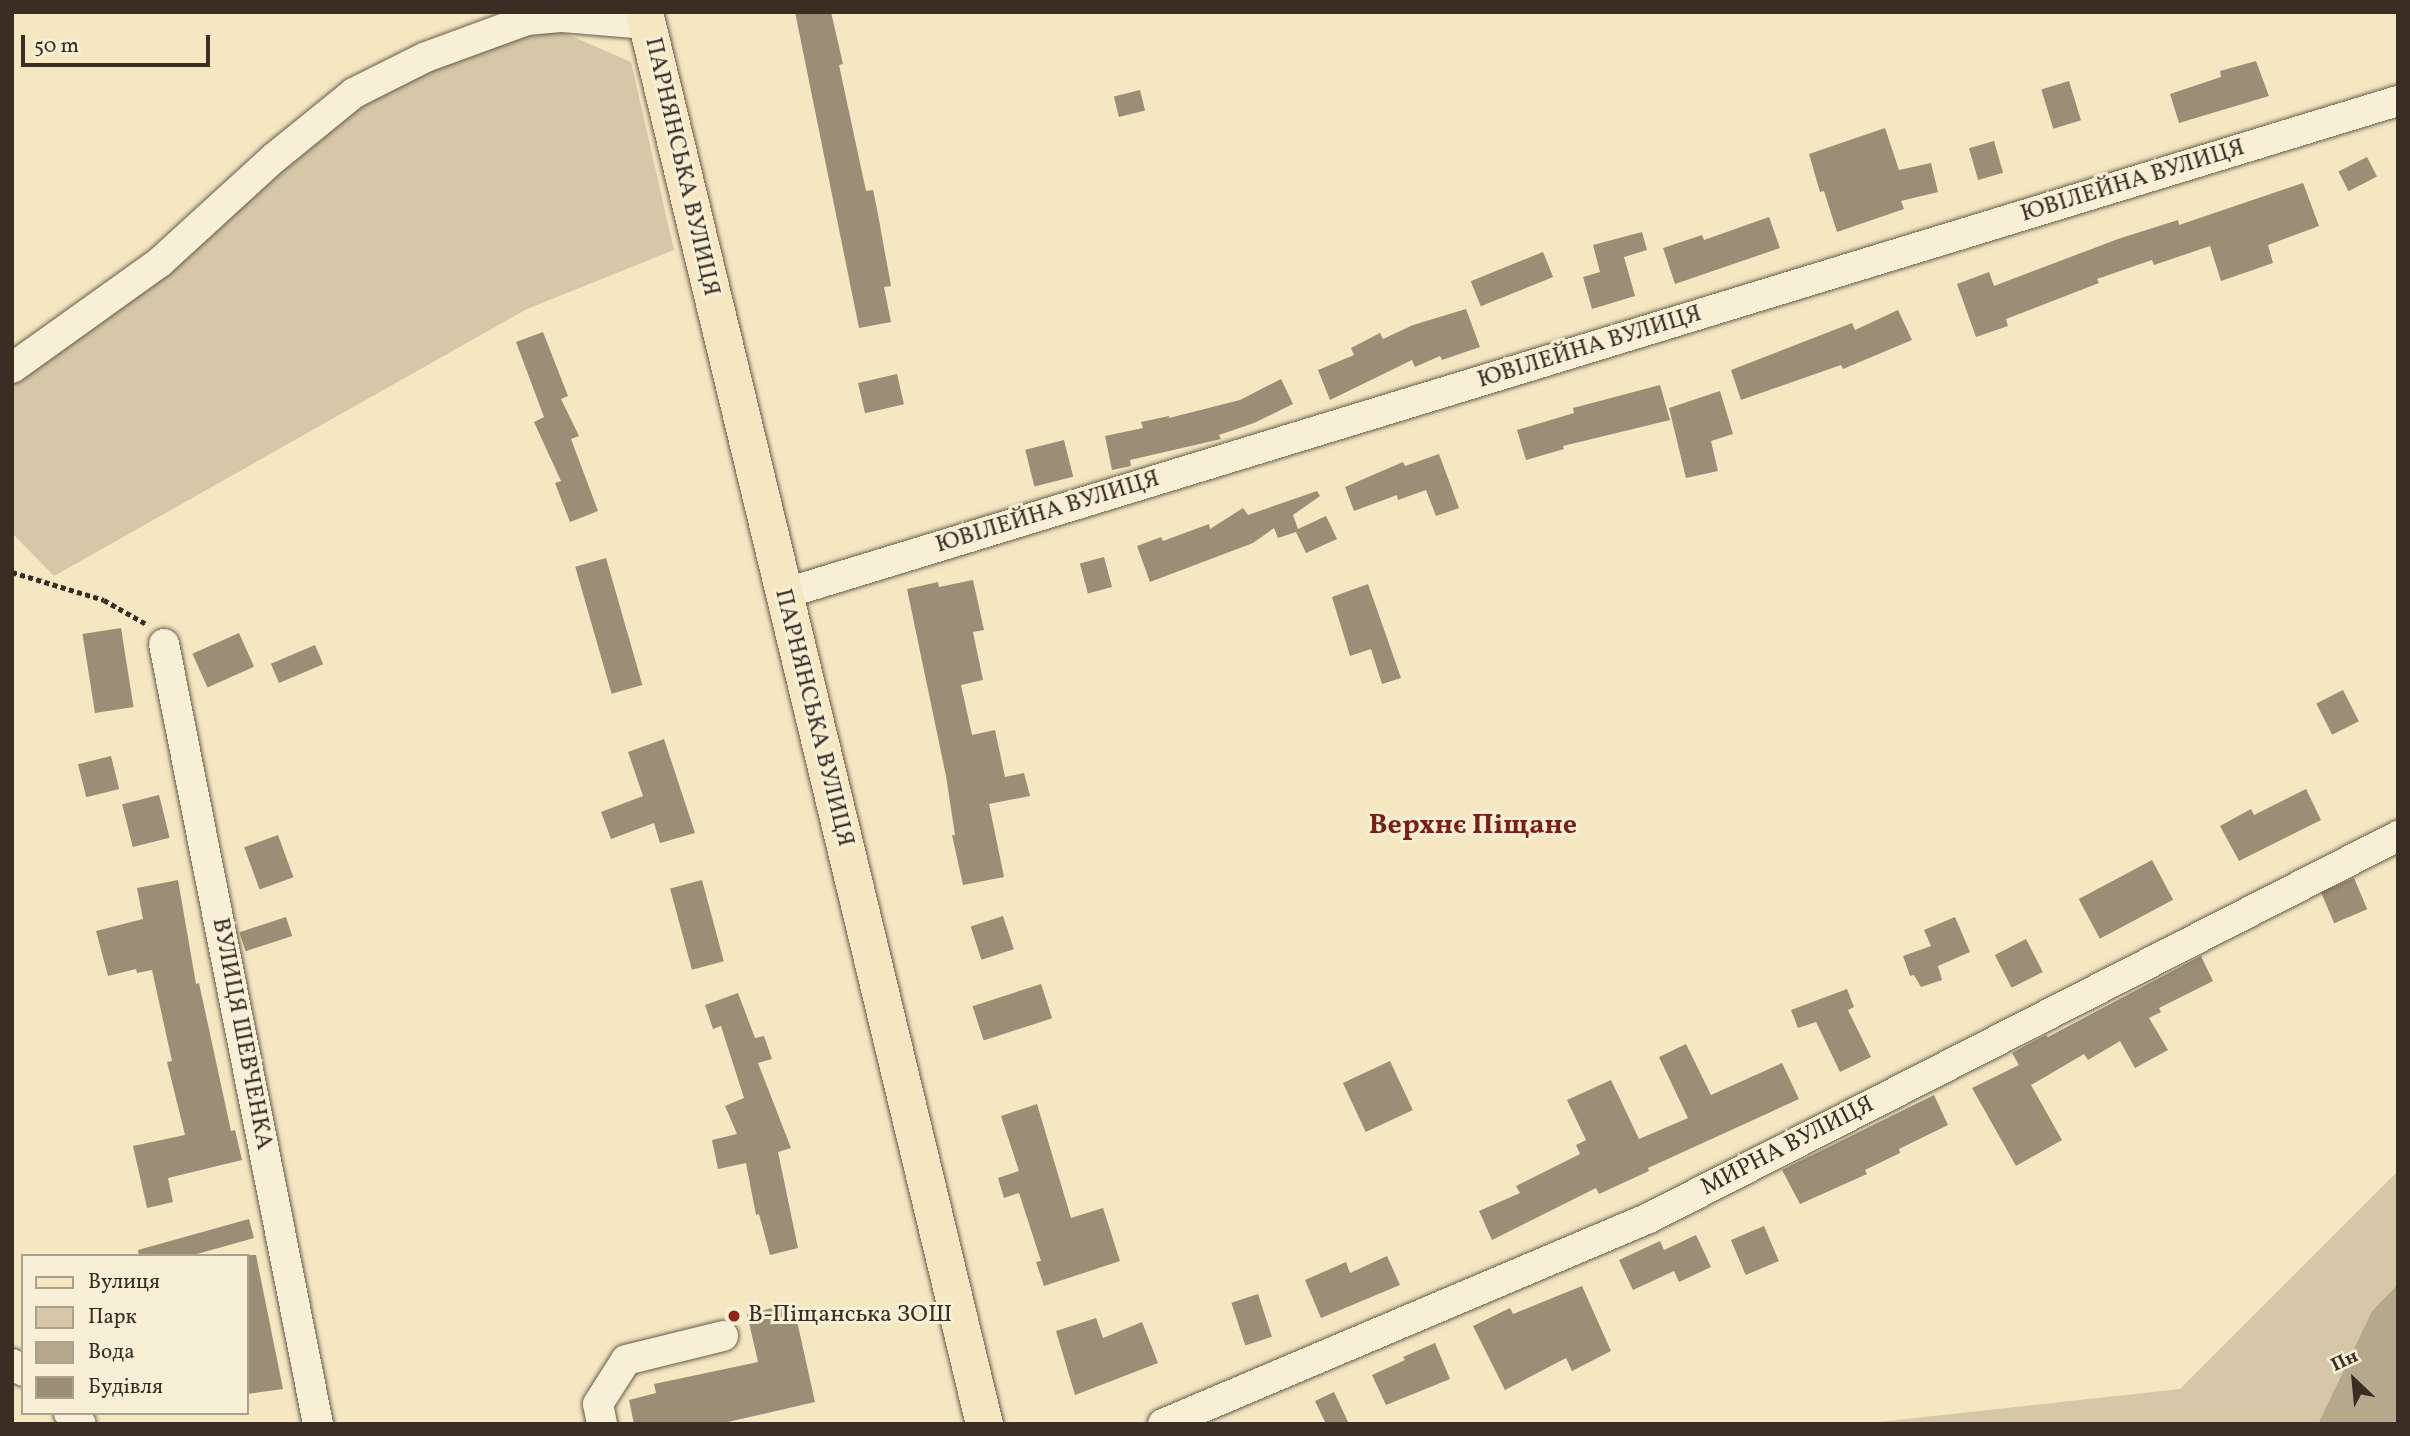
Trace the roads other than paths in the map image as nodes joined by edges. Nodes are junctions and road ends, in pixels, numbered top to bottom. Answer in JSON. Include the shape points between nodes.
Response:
{"nodes":[{"id":1,"x":531,"y":16,"type":"edge"},
{"id":2,"x":646,"y":18,"type":"edge"},
{"id":3,"x":2398,"y":101,"type":"edge"},
{"id":4,"x":12,"y":368,"type":"edge"},
{"id":5,"x":783,"y":594,"type":"junction"},
{"id":6,"x":163,"y":644,"type":"road end"},
{"id":7,"x":2398,"y":836,"type":"edge"},
{"id":8,"x":723,"y":1336,"type":"dead end"},
{"id":9,"x":318,"y":1424,"type":"edge"},
{"id":10,"x":602,"y":1424,"type":"edge"},
{"id":11,"x":984,"y":1424,"type":"edge"},
{"id":12,"x":1163,"y":1424,"type":"edge"}],
"edges":[{"from":1,"to":2,"type":"street"},
{"from":1,"to":4,"type":"street","via":[[426,57],[355,93],[274,158],[160,262]]},
{"from":2,"to":5,"type":"main road","name":"ПАРНЯНСЬКА ВУЛИЦЯ"},
{"from":3,"to":5,"type":"street","name":"ЮВІЛЕЙНА ВУЛИЦЯ"},
{"from":5,"to":11,"type":"main road","name":"ПАРНЯНСЬКА ВУЛИЦЯ"},
{"from":6,"to":9,"type":"street","name":"ВУЛИЦЯ ШЕВЧЕНКА"},
{"from":7,"to":12,"type":"street","name":"МИРНА ВУЛИЦЯ","via":[[1649,1218]]},
{"from":8,"to":10,"type":"street","via":[[626,1360],[598,1404]]}]}
